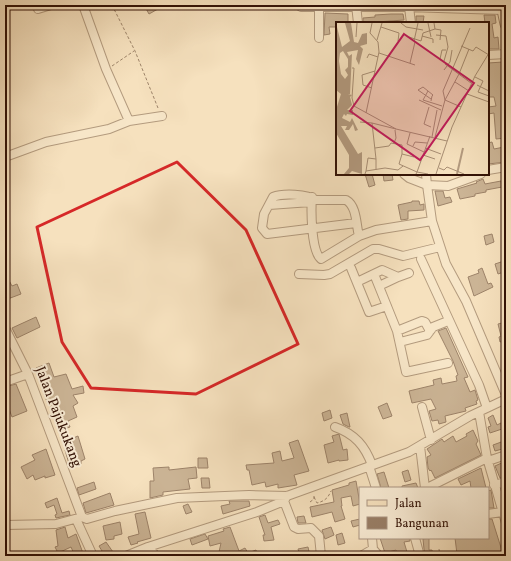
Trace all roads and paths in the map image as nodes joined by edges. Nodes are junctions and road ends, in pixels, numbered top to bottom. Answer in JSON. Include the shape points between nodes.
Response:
{"nodes":[{"id":1,"x":37,"y":5,"type":"edge"},
{"id":2,"x":51,"y":5,"type":"edge"},
{"id":3,"x":83,"y":5,"type":"edge"},
{"id":4,"x":112,"y":5,"type":"edge"},
{"id":5,"x":319,"y":6,"type":"edge"},
{"id":6,"x":356,"y":6,"type":"edge"},
{"id":7,"x":407,"y":6,"type":"edge"},
{"id":8,"x":301,"y":7,"type":"dead end"},
{"id":9,"x":502,"y":7,"type":"edge"},
{"id":10,"x":358,"y":22,"type":"edge"},
{"id":11,"x":411,"y":22,"type":"edge"},
{"id":12,"x":506,"y":24,"type":"edge"},
{"id":13,"x":319,"y":38,"type":"dead end"},
{"id":14,"x":135,"y":51,"type":"junction"},
{"id":15,"x":506,"y":54,"type":"edge"},
{"id":16,"x":489,"y":55,"type":"edge"},
{"id":17,"x":106,"y":69,"type":"junction"},
{"id":18,"x":162,"y":116,"type":"joint"},
{"id":19,"x":129,"y":121,"type":"junction"},
{"id":20,"x":5,"y":157,"type":"edge"},
{"id":21,"x":506,"y":167,"type":"edge"},
{"id":22,"x":489,"y":170,"type":"edge"},
{"id":23,"x":405,"y":175,"type":"edge"},
{"id":24,"x":426,"y":175,"type":"edge"},
{"id":25,"x":478,"y":175,"type":"edge"},
{"id":26,"x":427,"y":185,"type":"junction"},
{"id":27,"x":313,"y":200,"type":"junction"},
{"id":28,"x":268,"y":205,"type":"junction"},
{"id":29,"x":432,"y":221,"type":"junction"},
{"id":30,"x":356,"y":223,"type":"junction"},
{"id":31,"x":312,"y":229,"type":"junction"},
{"id":32,"x":359,"y":236,"type":"junction"},
{"id":33,"x":440,"y":247,"type":"junction"},
{"id":34,"x":421,"y":260,"type":"dead end"},
{"id":35,"x":351,"y":268,"type":"dead end"},
{"id":36,"x":409,"y":273,"type":"dead end"},
{"id":37,"x":299,"y":274,"type":"dead end"},
{"id":38,"x":374,"y":274,"type":"junction"},
{"id":39,"x":398,"y":277,"type":"junction"},
{"id":40,"x":357,"y":282,"type":"junction"},
{"id":41,"x":379,"y":286,"type":"junction"},
{"id":42,"x":387,"y":306,"type":"junction"},
{"id":43,"x":448,"y":321,"type":"junction"},
{"id":44,"x":5,"y":328,"type":"edge"},
{"id":45,"x":397,"y":331,"type":"junction"},
{"id":46,"x":430,"y":331,"type":"junction"},
{"id":47,"x":400,"y":342,"type":"junction"},
{"id":48,"x":448,"y":363,"type":"dead end"},
{"id":49,"x":28,"y":374,"type":"junction"},
{"id":50,"x":5,"y":382,"type":"edge"},
{"id":51,"x":506,"y":395,"type":"edge"},
{"id":52,"x":506,"y":399,"type":"edge"},
{"id":53,"x":422,"y":407,"type":"dead end"},
{"id":54,"x":487,"y":408,"type":"junction"},
{"id":55,"x":479,"y":412,"type":"junction"},
{"id":56,"x":335,"y":427,"type":"dead end"},
{"id":57,"x":431,"y":440,"type":"junction"},
{"id":58,"x":420,"y":446,"type":"junction"},
{"id":59,"x":506,"y":455,"type":"edge"},
{"id":60,"x":487,"y":460,"type":"junction"},
{"id":61,"x":371,"y":466,"type":"junction"},
{"id":62,"x":506,"y":482,"type":"edge"},
{"id":63,"x":494,"y":485,"type":"junction"},
{"id":64,"x":376,"y":487,"type":"edge"},
{"id":65,"x":426,"y":487,"type":"edge"},
{"id":66,"x":428,"y":487,"type":"edge"},
{"id":67,"x":330,"y":491,"type":"dead end"},
{"id":68,"x":314,"y":496,"type":"dead end"},
{"id":69,"x":285,"y":498,"type":"junction"},
{"id":70,"x":502,"y":512,"type":"junction"},
{"id":71,"x":489,"y":514,"type":"edge"},
{"id":72,"x":79,"y":518,"type":"junction"},
{"id":73,"x":506,"y":523,"type":"edge"},
{"id":74,"x":5,"y":525,"type":"edge"},
{"id":75,"x":372,"y":539,"type":"edge"},
{"id":76,"x":415,"y":539,"type":"edge"},
{"id":77,"x":148,"y":547,"type":"junction"},
{"id":78,"x":373,"y":549,"type":"junction"},
{"id":79,"x":439,"y":549,"type":"dead end"},
{"id":80,"x":93,"y":556,"type":"edge"},
{"id":81,"x":126,"y":556,"type":"edge"},
{"id":82,"x":156,"y":556,"type":"edge"},
{"id":83,"x":321,"y":556,"type":"edge"},
{"id":84,"x":360,"y":556,"type":"edge"},
{"id":85,"x":379,"y":556,"type":"edge"},
{"id":86,"x":420,"y":556,"type":"edge"},
{"id":87,"x":440,"y":556,"type":"edge"}],
"edges":[{"from":1,"to":2,"type":"street","via":[[38,9]]},
{"from":3,"to":17,"type":"street"},
{"from":4,"to":14,"type":"path"},
{"from":5,"to":6,"type":"street"},
{"from":5,"to":8,"type":"street"},
{"from":5,"to":13,"type":"street"},
{"from":6,"to":7,"type":"street"},
{"from":6,"to":10,"type":"street"},
{"from":7,"to":9,"type":"street"},
{"from":7,"to":11,"type":"street"},
{"from":9,"to":12,"type":"main road"},
{"from":14,"to":17,"type":"path"},
{"from":14,"to":18,"type":"path"},
{"from":15,"to":16,"type":"street"},
{"from":17,"to":19,"type":"street"},
{"from":18,"to":19,"type":"street"},
{"from":19,"to":20,"type":"street","via":[[109,129],[46,142]]},
{"from":21,"to":22,"type":"street"},
{"from":23,"to":26,"type":"street"},
{"from":24,"to":26,"type":"street"},
{"from":25,"to":26,"type":"street","via":[[446,186]]},
{"from":26,"to":29,"type":"street"},
{"from":27,"to":28,"type":"street"},
{"from":27,"to":28,"type":"street","via":[[277,196],[273,197]]},
{"from":27,"to":30,"type":"street","via":[[350,202]]},
{"from":27,"to":31,"type":"street"},
{"from":28,"to":31,"type":"street","via":[[262,228],[265,233]]},
{"from":29,"to":32,"type":"street","via":[[376,230]]},
{"from":29,"to":33,"type":"street"},
{"from":30,"to":31,"type":"street"},
{"from":30,"to":32,"type":"street"},
{"from":31,"to":32,"type":"street","via":[[316,253],[321,259]]},
{"from":33,"to":37,"type":"street","via":[[406,256],[373,249],[330,274]]},
{"from":33,"to":51,"type":"street"},
{"from":34,"to":43,"type":"street"},
{"from":35,"to":40,"type":"street"},
{"from":36,"to":39,"type":"street"},
{"from":38,"to":39,"type":"street","via":[[382,270]]},
{"from":38,"to":40,"type":"street"},
{"from":38,"to":41,"type":"street"},
{"from":39,"to":41,"type":"street"},
{"from":40,"to":42,"type":"street","via":[[369,312]]},
{"from":41,"to":42,"type":"street"},
{"from":42,"to":45,"type":"street"},
{"from":43,"to":46,"type":"street"},
{"from":43,"to":54,"type":"street"},
{"from":44,"to":49,"type":"street","name":"Jalan Pajukukang"},
{"from":45,"to":46,"type":"street","via":[[421,321],[425,322]]},
{"from":45,"to":47,"type":"street"},
{"from":46,"to":47,"type":"street","via":[[426,335]]},
{"from":47,"to":48,"type":"street","via":[[406,372]]},
{"from":49,"to":50,"type":"street"},
{"from":49,"to":72,"type":"street","name":"Jalan Pajukukang"},
{"from":52,"to":54,"type":"street"},
{"from":53,"to":57,"type":"street"},
{"from":54,"to":55,"type":"street"},
{"from":55,"to":57,"type":"street"},
{"from":55,"to":60,"type":"street"},
{"from":56,"to":61,"type":"street","via":[[348,432],[360,442]]},
{"from":57,"to":58,"type":"street"},
{"from":58,"to":61,"type":"street"},
{"from":58,"to":65,"type":"street"},
{"from":59,"to":60,"type":"street"},
{"from":60,"to":63,"type":"street"},
{"from":60,"to":66,"type":"street"},
{"from":61,"to":64,"type":"street"},
{"from":61,"to":69,"type":"street","via":[[312,485]]},
{"from":62,"to":63,"type":"street"},
{"from":63,"to":70,"type":"street"},
{"from":67,"to":68,"type":"path","via":[[327,498],[317,503]]},
{"from":69,"to":72,"type":"street","via":[[249,495],[177,498],[114,511],[87,520]]},
{"from":69,"to":77,"type":"street","via":[[222,525]]},
{"from":69,"to":83,"type":"street","via":[[294,527],[311,528],[318,536]]},
{"from":70,"to":71,"type":"street"},
{"from":70,"to":73,"type":"street"},
{"from":72,"to":74,"type":"street","via":[[56,524]]},
{"from":72,"to":80,"type":"street","name":"Jalan Pajukukang"},
{"from":75,"to":78,"type":"street"},
{"from":76,"to":86,"type":"street"},
{"from":77,"to":81,"type":"street"},
{"from":77,"to":82,"type":"street"},
{"from":78,"to":84,"type":"street"},
{"from":78,"to":85,"type":"street"},
{"from":79,"to":87,"type":"path"}]}
